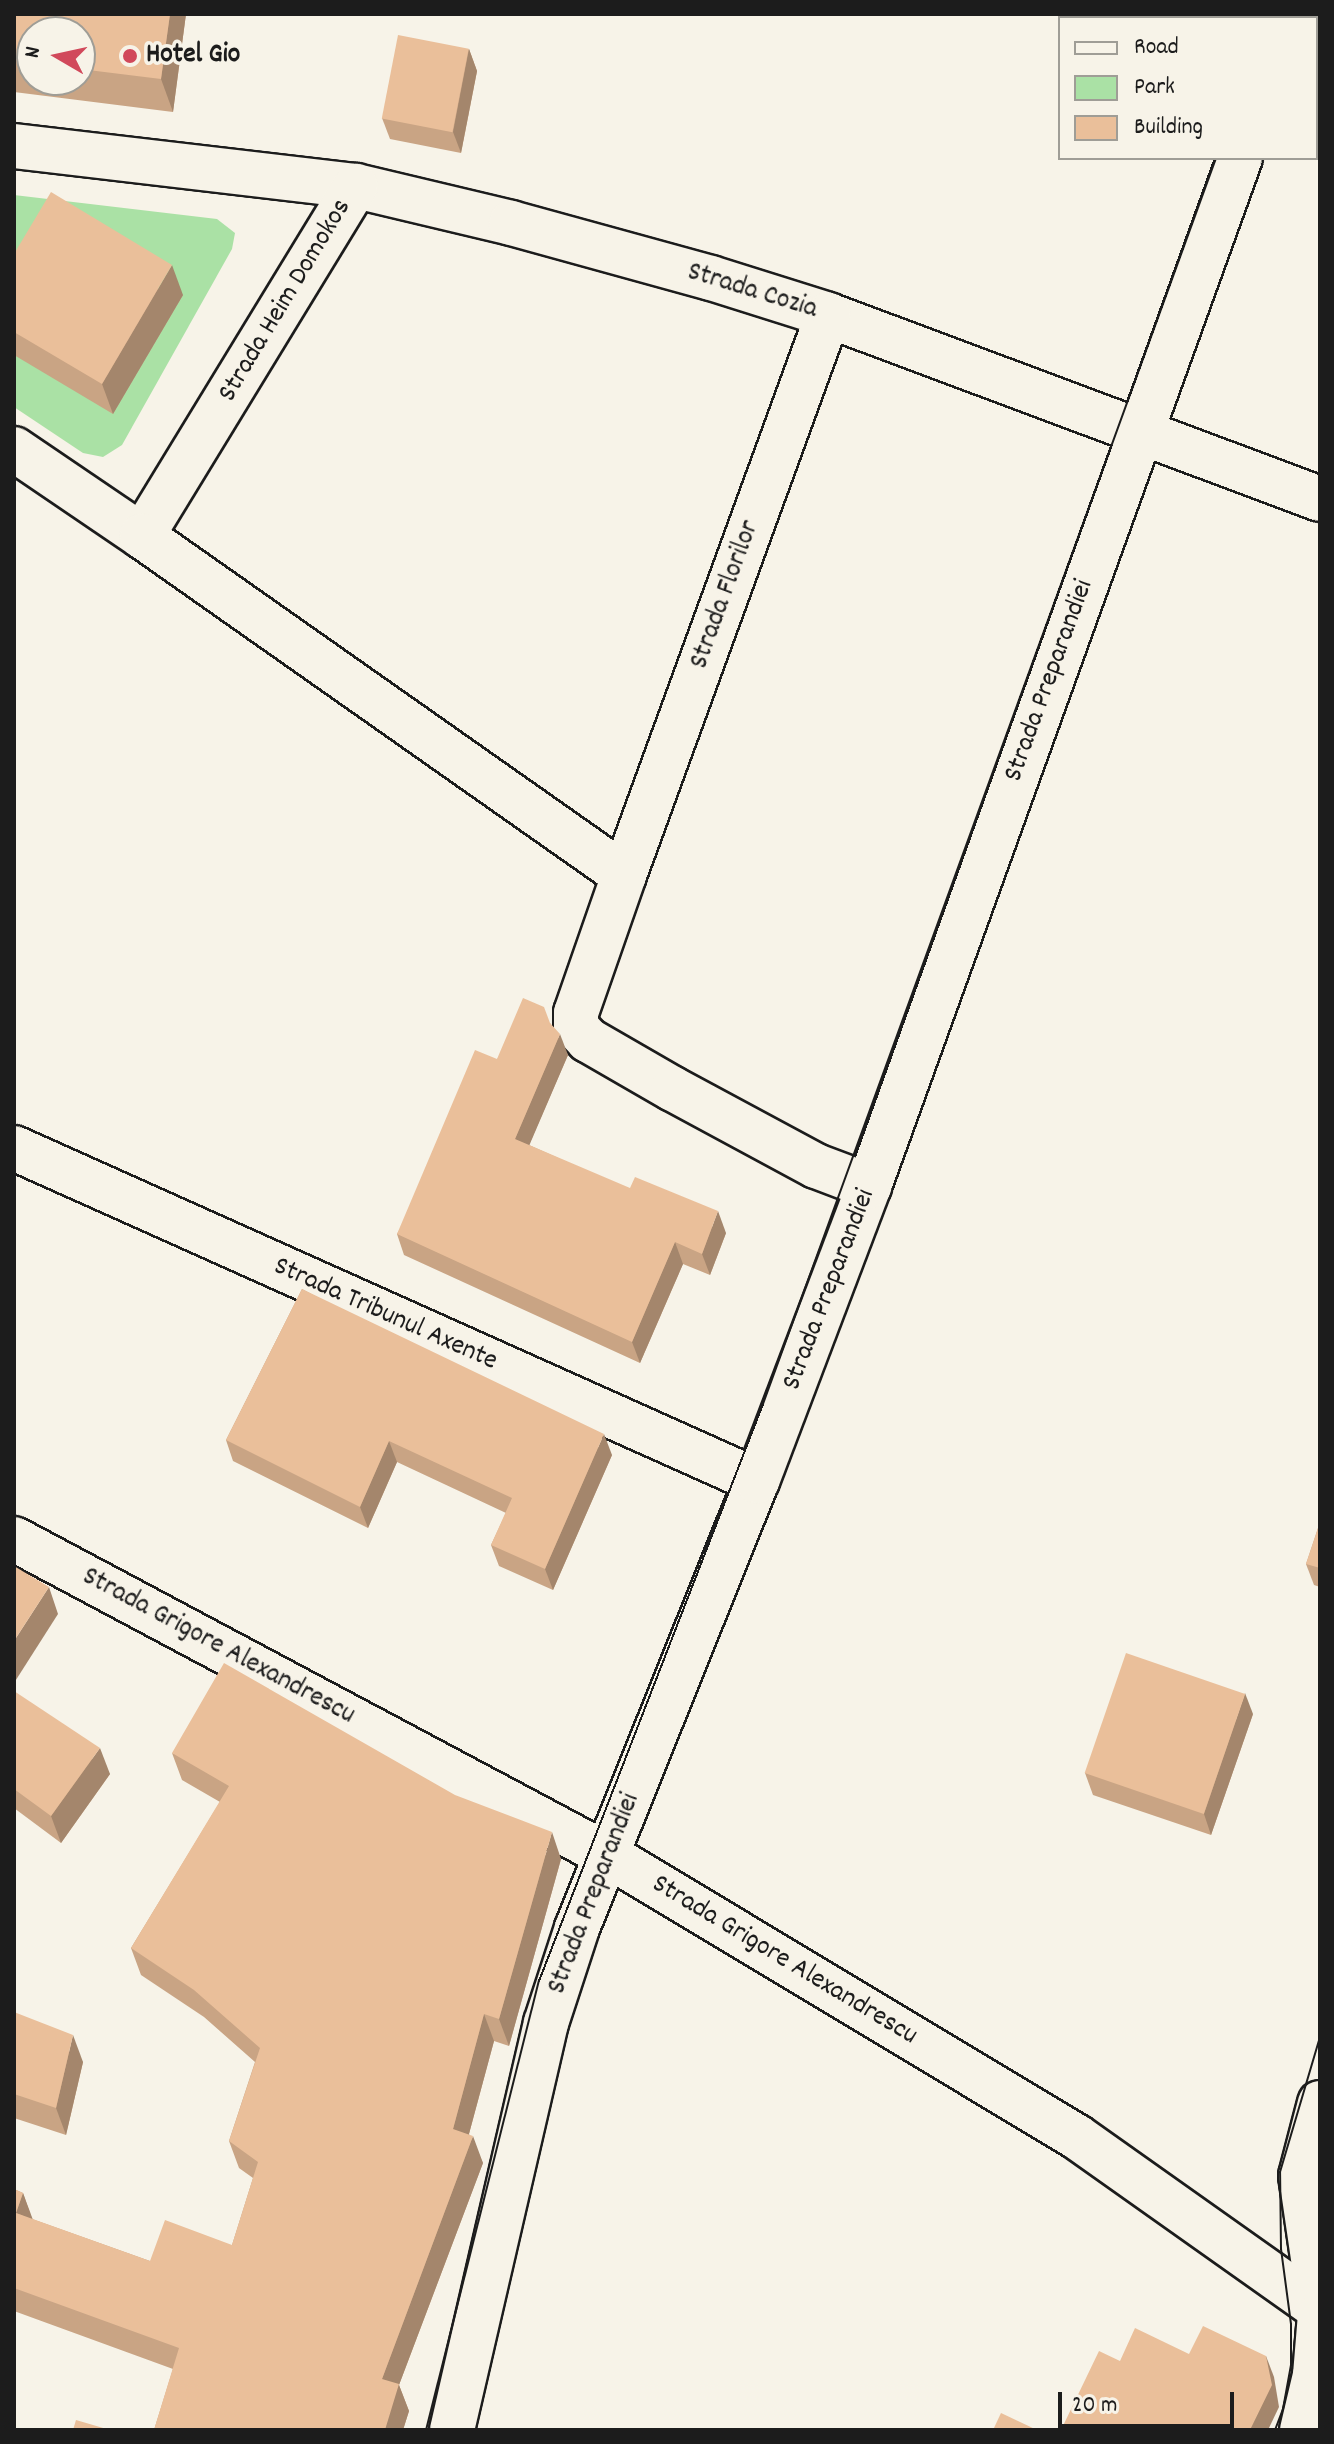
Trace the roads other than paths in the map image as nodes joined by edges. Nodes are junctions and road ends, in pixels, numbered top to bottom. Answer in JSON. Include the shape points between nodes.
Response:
{"nodes":[{"id":1,"x":14,"y":146,"type":"edge"},
{"id":2,"x":1239,"y":160,"type":"edge"},
{"id":3,"x":356,"y":186,"type":"junction"},
{"id":4,"x":828,"y":315,"type":"junction"},
{"id":5,"x":1138,"y":432,"type":"junction"},
{"id":6,"x":14,"y":449,"type":"edge"},
{"id":7,"x":1320,"y":499,"type":"edge"},
{"id":8,"x":142,"y":536,"type":"junction"},
{"id":9,"x":624,"y":875,"type":"junction"},
{"id":10,"x":14,"y":1148,"type":"edge"},
{"id":11,"x":869,"y":1186,"type":"junction"},
{"id":12,"x":757,"y":1481,"type":"junction"},
{"id":13,"x":14,"y":1539,"type":"edge"},
{"id":14,"x":609,"y":1856,"type":"junction"},
{"id":15,"x":1320,"y":2103,"type":"edge"},
{"id":16,"x":1320,"y":2310,"type":"edge"},
{"id":17,"x":452,"y":2430,"type":"edge"},
{"id":18,"x":1302,"y":2430,"type":"edge"}],
"edges":[{"from":1,"to":3,"type":"street","name":"Strada Heim Domokos"},
{"from":2,"to":5,"type":"street","name":"Strada Preparandiei"},
{"from":3,"to":4,"type":"street","name":"Strada Cozia","via":[[526,227]]},
{"from":3,"to":8,"type":"street","name":"Strada Heim Domokos"},
{"from":4,"to":5,"type":"street","name":"Strada Cozia"},
{"from":4,"to":9,"type":"street","name":"Strada Florilor"},
{"from":5,"to":7,"type":"street","name":"Strada Cozia"},
{"from":5,"to":11,"type":"street","name":"Strada Preparandiei"},
{"from":6,"to":8,"type":"street"},
{"from":8,"to":9,"type":"street"},
{"from":9,"to":11,"type":"street","name":"Strada Florilor","via":[[576,1013],[576,1027],[588,1040],[673,1089],[816,1166]]},
{"from":10,"to":12,"type":"street","name":"Strada Tribunul Axente"},
{"from":11,"to":12,"type":"street","name":"Strada Preparandiei"},
{"from":12,"to":14,"type":"street","name":"Strada Preparandiei"},
{"from":13,"to":14,"type":"street","name":"Strada Grigore Alexandrescu"},
{"from":14,"to":16,"type":"street","name":"Strada Grigore Alexandrescu","via":[[1077,2137]]},
{"from":14,"to":17,"type":"street","name":"Strada Preparandiei","via":[[577,1928],[546,2023]]},
{"from":15,"to":16,"type":"street","via":[[1301,2176]]},
{"from":16,"to":18,"type":"street","via":[[1315,2375]]}]}
